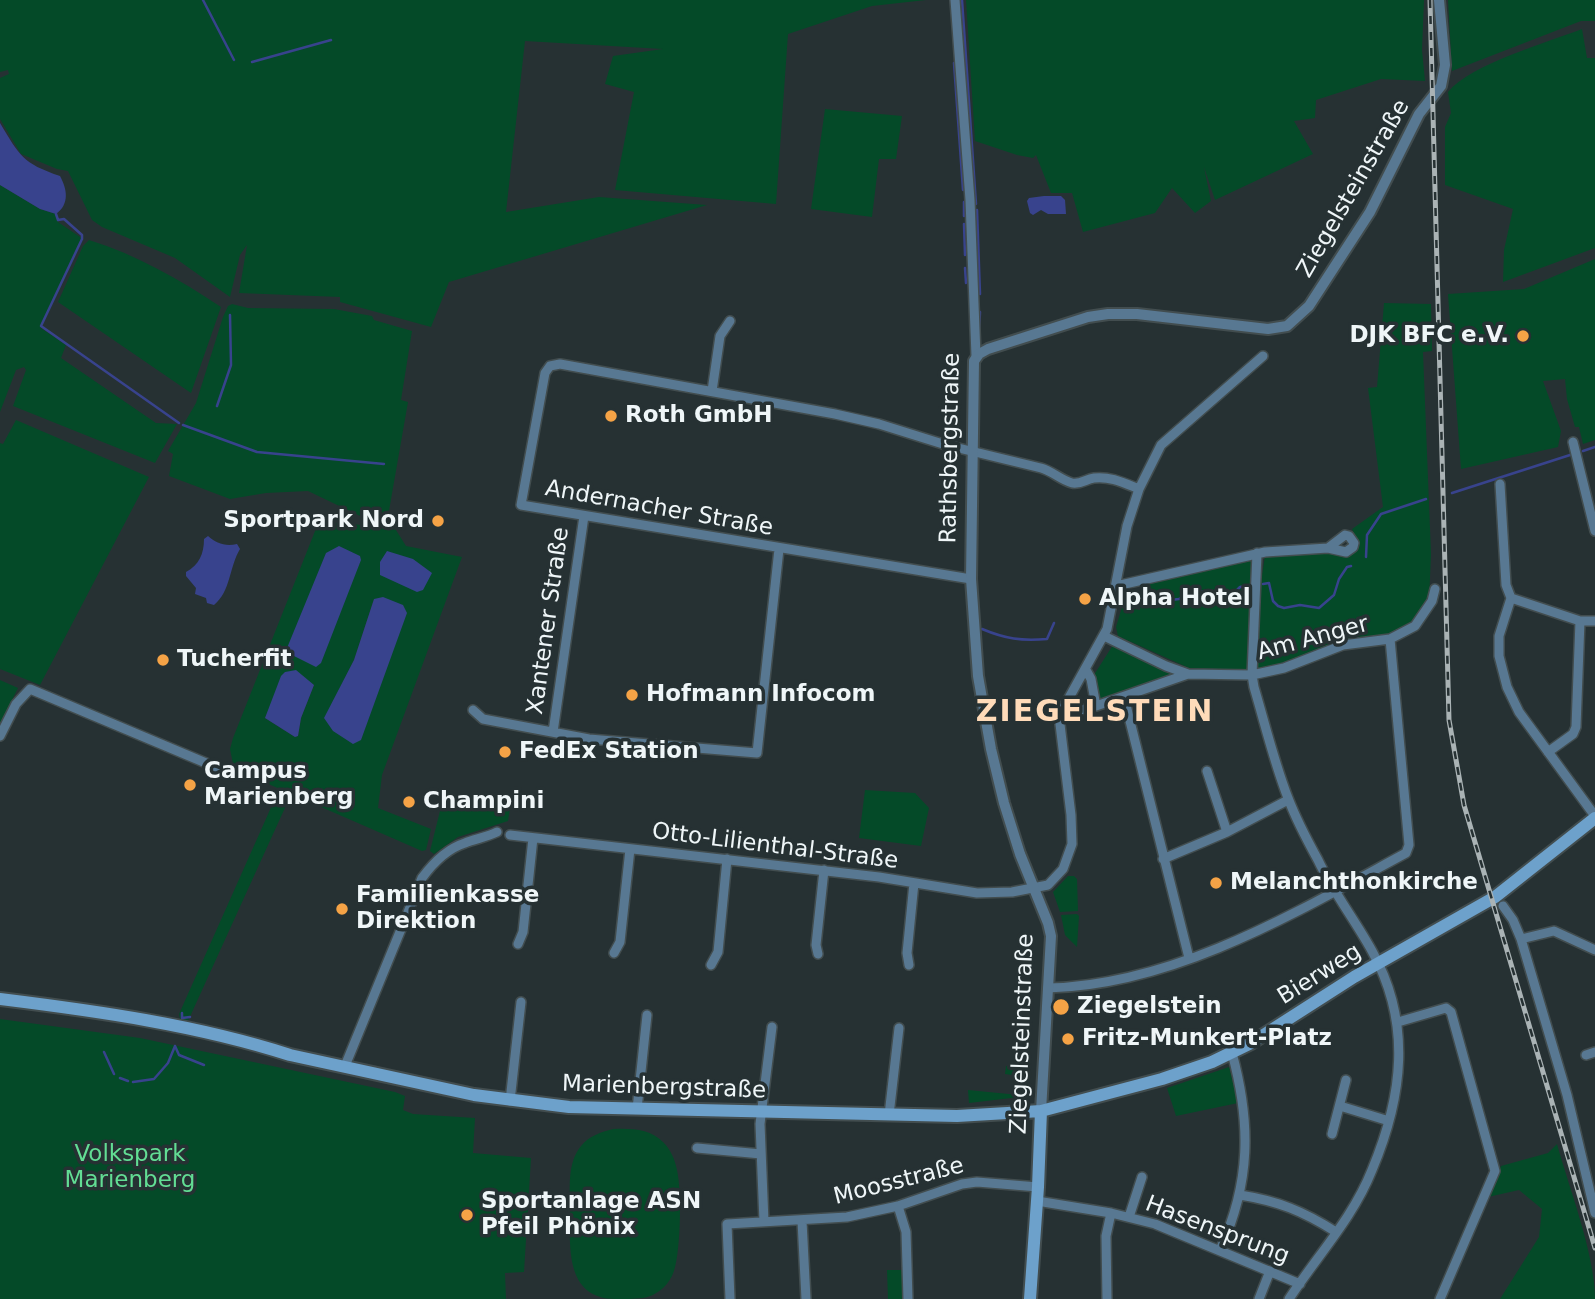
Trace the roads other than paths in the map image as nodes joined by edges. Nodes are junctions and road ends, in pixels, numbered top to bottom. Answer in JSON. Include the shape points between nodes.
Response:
{"nodes":[{"id":1,"x":955,"y":0,"type":"edge"},
{"id":2,"x":1439,"y":0,"type":"edge"},
{"id":3,"x":730,"y":321,"type":"dead end"},
{"id":4,"x":976,"y":356,"type":"junction"},
{"id":5,"x":1263,"y":356,"type":"dead end"},
{"id":6,"x":712,"y":391,"type":"junction"},
{"id":7,"x":1573,"y":442,"type":"dead end"},
{"id":8,"x":972,"y":451,"type":"junction"},
{"id":9,"x":1500,"y":484,"type":"dead end"},
{"id":10,"x":1139,"y":489,"type":"junction"},
{"id":11,"x":584,"y":516,"type":"junction"},
{"id":12,"x":1595,"y":531,"type":"edge"},
{"id":13,"x":1328,"y":548,"type":"dead end"},
{"id":14,"x":779,"y":549,"type":"junction"},
{"id":15,"x":1257,"y":553,"type":"junction"},
{"id":16,"x":971,"y":579,"type":"junction"},
{"id":17,"x":1116,"y":586,"type":"junction"},
{"id":18,"x":1435,"y":589,"type":"dead end"},
{"id":19,"x":1511,"y":598,"type":"junction"},
{"id":20,"x":1580,"y":621,"type":"junction"},
{"id":21,"x":1595,"y":621,"type":"edge"},
{"id":22,"x":1104,"y":636,"type":"junction"},
{"id":23,"x":1390,"y":639,"type":"junction"},
{"id":24,"x":1086,"y":670,"type":"junction"},
{"id":25,"x":1188,"y":674,"type":"junction"},
{"id":26,"x":1252,"y":675,"type":"junction"},
{"id":27,"x":1124,"y":697,"type":"junction"},
{"id":28,"x":1097,"y":706,"type":"junction"},
{"id":29,"x":473,"y":710,"type":"dead end"},
{"id":30,"x":1059,"y":716,"type":"junction"},
{"id":31,"x":553,"y":732,"type":"junction"},
{"id":32,"x":0,"y":736,"type":"edge"},
{"id":33,"x":1548,"y":752,"type":"junction"},
{"id":34,"x":225,"y":771,"type":"dead end"},
{"id":35,"x":1207,"y":771,"type":"dead end"},
{"id":36,"x":1288,"y":800,"type":"junction"},
{"id":37,"x":1595,"y":817,"type":"edge"},
{"id":38,"x":497,"y":832,"type":"dead end"},
{"id":39,"x":1227,"y":832,"type":"junction"},
{"id":40,"x":510,"y":835,"type":"dead end"},
{"id":41,"x":533,"y":838,"type":"junction"},
{"id":42,"x":630,"y":849,"type":"junction"},
{"id":43,"x":727,"y":859,"type":"junction"},
{"id":44,"x":1163,"y":859,"type":"junction"},
{"id":45,"x":824,"y":870,"type":"junction"},
{"id":46,"x":915,"y":883,"type":"junction"},
{"id":47,"x":1035,"y":889,"type":"junction"},
{"id":48,"x":1334,"y":892,"type":"junction"},
{"id":49,"x":1503,"y":906,"type":"dead end"},
{"id":50,"x":1521,"y":939,"type":"junction"},
{"id":51,"x":518,"y":944,"type":"dead end"},
{"id":52,"x":1595,"y":950,"type":"edge"},
{"id":53,"x":614,"y":954,"type":"dead end"},
{"id":54,"x":818,"y":954,"type":"dead end"},
{"id":55,"x":1189,"y":958,"type":"junction"},
{"id":56,"x":1377,"y":963,"type":"junction"},
{"id":57,"x":711,"y":965,"type":"dead end"},
{"id":58,"x":909,"y":965,"type":"dead end"},
{"id":59,"x":1048,"y":988,"type":"junction"},
{"id":60,"x":0,"y":999,"type":"edge"},
{"id":61,"x":521,"y":1002,"type":"dead end"},
{"id":62,"x":0,"y":1006,"type":"edge"},
{"id":63,"x":70,"y":1011,"type":"junction"},
{"id":64,"x":647,"y":1015,"type":"dead end"},
{"id":65,"x":1398,"y":1022,"type":"junction"},
{"id":66,"x":772,"y":1027,"type":"dead end"},
{"id":67,"x":899,"y":1028,"type":"dead end"},
{"id":68,"x":1232,"y":1053,"type":"junction"},
{"id":69,"x":345,"y":1066,"type":"junction"},
{"id":70,"x":1346,"y":1080,"type":"dead end"},
{"id":71,"x":510,"y":1101,"type":"junction"},
{"id":72,"x":1340,"y":1106,"type":"junction"},
{"id":73,"x":637,"y":1109,"type":"junction"},
{"id":74,"x":1041,"y":1111,"type":"junction"},
{"id":75,"x":761,"y":1112,"type":"junction"},
{"id":76,"x":889,"y":1115,"type":"junction"},
{"id":77,"x":1389,"y":1121,"type":"junction"},
{"id":78,"x":1332,"y":1134,"type":"dead end"},
{"id":79,"x":697,"y":1148,"type":"dead end"},
{"id":80,"x":761,"y":1154,"type":"junction"},
{"id":81,"x":1142,"y":1177,"type":"dead end"},
{"id":82,"x":1038,"y":1187,"type":"junction"},
{"id":83,"x":1240,"y":1195,"type":"junction"},
{"id":84,"x":1037,"y":1201,"type":"junction"},
{"id":85,"x":898,"y":1206,"type":"junction"},
{"id":86,"x":1111,"y":1213,"type":"junction"},
{"id":87,"x":1595,"y":1213,"type":"edge"},
{"id":88,"x":1129,"y":1217,"type":"junction"},
{"id":89,"x":802,"y":1221,"type":"junction"},
{"id":90,"x":764,"y":1222,"type":"junction"},
{"id":91,"x":1336,"y":1232,"type":"junction"},
{"id":92,"x":1220,"y":1250,"type":"junction"},
{"id":93,"x":1270,"y":1271,"type":"junction"},
{"id":94,"x":1300,"y":1284,"type":"junction"},
{"id":95,"x":730,"y":1299,"type":"edge"},
{"id":96,"x":806,"y":1299,"type":"edge"},
{"id":97,"x":908,"y":1299,"type":"edge"},
{"id":98,"x":1030,"y":1299,"type":"edge"},
{"id":99,"x":1107,"y":1299,"type":"edge"},
{"id":100,"x":1259,"y":1299,"type":"edge"},
{"id":101,"x":1289,"y":1299,"type":"edge"},
{"id":102,"x":1440,"y":1299,"type":"edge"}],
"edges":[{"from":1,"to":4,"type":"street","name":"Rathsbergstraße"},
{"from":2,"to":4,"type":"street","name":"Ziegelsteinstraße","via":[[1444,77],[1419,114],[1370,212],[1297,319],[1268,329],[1108,314],[995,346]]},
{"from":3,"to":6,"type":"street","via":[[720,336]]},
{"from":4,"to":8,"type":"street","name":"Rathsbergstraße"},
{"from":5,"to":10,"type":"street","via":[[1170,435],[1152,458]]},
{"from":6,"to":8,"type":"street","name":"Andernacher Straße","via":[[858,419]]},
{"from":6,"to":11,"type":"street","name":"Andernacher Straße","via":[[560,364],[550,366],[521,505]]},
{"from":7,"to":12,"type":"street"},
{"from":8,"to":10,"type":"street","name":"Andernacher Straße","via":[[1041,468],[1076,484],[1098,477]]},
{"from":8,"to":16,"type":"street","name":"Rathsbergstraße"},
{"from":9,"to":19,"type":"street","via":[[1506,585]]},
{"from":10,"to":17,"type":"street","via":[[1126,526]]},
{"from":11,"to":14,"type":"street","name":"Andernacher Straße"},
{"from":11,"to":31,"type":"street","name":"Xantener Straße"},
{"from":13,"to":15,"type":"street"},
{"from":14,"to":16,"type":"street","name":"Andernacher Straße"},
{"from":14,"to":31,"type":"street","via":[[757,753]]},
{"from":15,"to":17,"type":"street"},
{"from":15,"to":26,"type":"street"},
{"from":16,"to":47,"type":"street","name":"Rathsbergstraße","via":[[978,676],[990,749]]},
{"from":17,"to":22,"type":"street"},
{"from":18,"to":23,"type":"street","name":"Am Anger","via":[[1433,601],[1415,626]]},
{"from":19,"to":20,"type":"street"},
{"from":19,"to":33,"type":"street","via":[[1499,636],[1499,656],[1519,712]]},
{"from":20,"to":21,"type":"street"},
{"from":20,"to":33,"type":"street","via":[[1576,727]]},
{"from":22,"to":24,"type":"street"},
{"from":22,"to":25,"type":"street"},
{"from":23,"to":26,"type":"street","name":"Am Anger","via":[[1343,645]]},
{"from":23,"to":48,"type":"street","via":[[1409,845],[1406,853]]},
{"from":24,"to":28,"type":"street"},
{"from":24,"to":30,"type":"street"},
{"from":25,"to":26,"type":"street","name":"Am Anger"},
{"from":25,"to":27,"type":"street","name":"Am Anger"},
{"from":26,"to":36,"type":"street"},
{"from":27,"to":28,"type":"street","name":"Am Anger"},
{"from":27,"to":44,"type":"street"},
{"from":28,"to":30,"type":"street","name":"Am Anger"},
{"from":29,"to":31,"type":"street","via":[[483,719]]},
{"from":30,"to":47,"type":"street","via":[[1072,844],[1058,877]]},
{"from":32,"to":34,"type":"street","via":[[30,688]]},
{"from":33,"to":37,"type":"street"},
{"from":35,"to":39,"type":"street"},
{"from":36,"to":39,"type":"street"},
{"from":36,"to":48,"type":"street"},
{"from":37,"to":56,"type":"main road","name":"Bierweg","via":[[1495,897]]},
{"from":38,"to":69,"type":"street","via":[[449,850],[422,878]]},
{"from":39,"to":44,"type":"street"},
{"from":40,"to":41,"type":"street","name":"Otto-Lilienthal-Straße"},
{"from":41,"to":42,"type":"street","name":"Otto-Lilienthal-Straße"},
{"from":41,"to":51,"type":"street"},
{"from":42,"to":43,"type":"street","name":"Otto-Lilienthal-Straße"},
{"from":42,"to":53,"type":"street","via":[[620,942]]},
{"from":43,"to":45,"type":"street","name":"Otto-Lilienthal-Straße"},
{"from":43,"to":57,"type":"street","via":[[718,952]]},
{"from":44,"to":55,"type":"street"},
{"from":45,"to":46,"type":"street","name":"Otto-Lilienthal-Straße"},
{"from":45,"to":54,"type":"street"},
{"from":46,"to":47,"type":"street","name":"Otto-Lilienthal-Straße","via":[[977,893]]},
{"from":46,"to":58,"type":"street"},
{"from":47,"to":59,"type":"street","name":"Ziegelsteinstraße","via":[[1050,931]]},
{"from":48,"to":55,"type":"street"},
{"from":48,"to":56,"type":"street"},
{"from":49,"to":50,"type":"street"},
{"from":50,"to":52,"type":"street","via":[[1555,931]]},
{"from":50,"to":87,"type":"street"},
{"from":55,"to":59,"type":"street","via":[[1125,979]]},
{"from":56,"to":65,"type":"street"},
{"from":56,"to":68,"type":"main road","name":"Bierweg"},
{"from":59,"to":74,"type":"street","name":"Ziegelsteinstraße"},
{"from":60,"to":63,"type":"main road","name":"Marienbergstraße"},
{"from":61,"to":71,"type":"street"},
{"from":62,"to":63,"type":"main road","name":"Marienbergstraße"},
{"from":63,"to":69,"type":"main road","name":"Marienbergstraße"},
{"from":64,"to":73,"type":"street"},
{"from":65,"to":77,"type":"street","via":[[1399,1066]]},
{"from":65,"to":102,"type":"street","via":[[1446,1008],[1451,1012],[1495,1171]]},
{"from":66,"to":75,"type":"street"},
{"from":67,"to":76,"type":"street"},
{"from":68,"to":74,"type":"main road","name":"Bierweg","via":[[1148,1083]]},
{"from":68,"to":83,"type":"street","via":[[1245,1113]]},
{"from":69,"to":71,"type":"main road","name":"Marienbergstraße"},
{"from":70,"to":72,"type":"street"},
{"from":71,"to":73,"type":"main road","name":"Marienbergstraße"},
{"from":72,"to":77,"type":"street"},
{"from":72,"to":78,"type":"street"},
{"from":73,"to":75,"type":"main road","name":"Marienbergstraße"},
{"from":74,"to":76,"type":"main road","name":"Marienbergstraße"},
{"from":74,"to":82,"type":"main road","name":"Ziegelsteinstraße"},
{"from":75,"to":76,"type":"main road","name":"Marienbergstraße"},
{"from":75,"to":80,"type":"street"},
{"from":77,"to":91,"type":"street","via":[[1373,1170]]},
{"from":79,"to":80,"type":"street"},
{"from":80,"to":90,"type":"street"},
{"from":81,"to":88,"type":"street"},
{"from":82,"to":84,"type":"main road","name":"Ziegelsteinstraße"},
{"from":82,"to":85,"type":"street","name":"Moosstraße","via":[[962,1184]]},
{"from":83,"to":91,"type":"street","via":[[1276,1201]]},
{"from":83,"to":92,"type":"street"},
{"from":84,"to":86,"type":"street","name":"Hasensprung"},
{"from":84,"to":98,"type":"main road","name":"Ziegelsteinstraße"},
{"from":85,"to":89,"type":"street","name":"Moosstraße"},
{"from":85,"to":97,"type":"street","via":[[906,1232]]},
{"from":86,"to":88,"type":"street","name":"Hasensprung"},
{"from":86,"to":99,"type":"street","via":[[1106,1236]]},
{"from":88,"to":92,"type":"street","name":"Hasensprung"},
{"from":89,"to":90,"type":"street","name":"Moosstraße"},
{"from":89,"to":96,"type":"street"},
{"from":90,"to":95,"type":"street","name":"Moosstraße","via":[[727,1224]]},
{"from":91,"to":94,"type":"street"},
{"from":92,"to":93,"type":"street","name":"Hasensprung"},
{"from":93,"to":94,"type":"street","name":"Hasensprung"},
{"from":93,"to":100,"type":"street"},
{"from":94,"to":101,"type":"street"}]}
